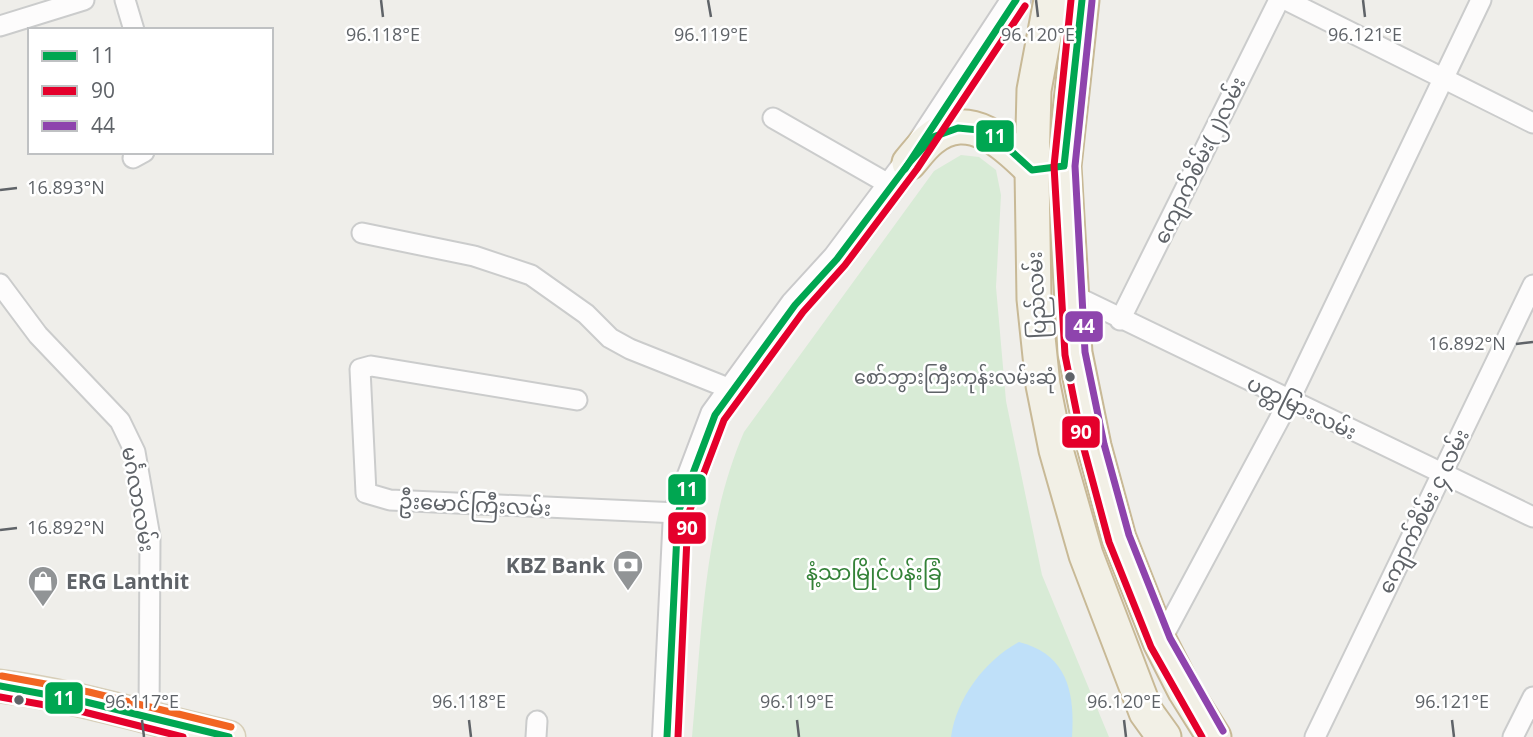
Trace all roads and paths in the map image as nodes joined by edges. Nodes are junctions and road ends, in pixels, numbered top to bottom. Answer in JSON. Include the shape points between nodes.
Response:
{"nodes":[{"id":1,"x":84,"y":0,"type":"edge"},
{"id":2,"x":125,"y":0,"type":"edge"},
{"id":3,"x":1279,"y":0,"type":"edge"},
{"id":4,"x":1286,"y":0,"type":"edge"},
{"id":5,"x":1481,"y":0,"type":"edge"},
{"id":6,"x":1008,"y":4,"type":"edge"},
{"id":7,"x":1065,"y":8,"type":"edge"},
{"id":8,"x":0,"y":26,"type":"edge"},
{"id":9,"x":133,"y":28,"type":"edge"},
{"id":10,"x":1444,"y":78,"type":"junction"},
{"id":11,"x":773,"y":118,"type":"dead end"},
{"id":12,"x":1533,"y":123,"type":"edge"},
{"id":13,"x":1064,"y":166,"type":"junction"},
{"id":14,"x":1032,"y":170,"type":"junction"},
{"id":15,"x":900,"y":175,"type":"junction"},
{"id":16,"x":362,"y":233,"type":"dead end"},
{"id":17,"x":0,"y":284,"type":"edge"},
{"id":18,"x":1533,"y":285,"type":"edge"},
{"id":19,"x":1073,"y":295,"type":"junction"},
{"id":20,"x":1120,"y":320,"type":"junction"},
{"id":21,"x":733,"y":390,"type":"junction"},
{"id":22,"x":578,"y":400,"type":"dead end"},
{"id":23,"x":1289,"y":401,"type":"junction"},
{"id":24,"x":1440,"y":473,"type":"junction"},
{"id":25,"x":678,"y":513,"type":"junction"},
{"id":26,"x":1533,"y":517,"type":"edge"},
{"id":27,"x":1160,"y":642,"type":"junction"},
{"id":28,"x":0,"y":686,"type":"edge"},
{"id":29,"x":1533,"y":697,"type":"edge"},
{"id":30,"x":149,"y":720,"type":"junction"},
{"id":31,"x":229,"y":737,"type":"edge"},
{"id":32,"x":667,"y":737,"type":"edge"},
{"id":33,"x":1164,"y":737,"type":"edge"},
{"id":34,"x":1214,"y":737,"type":"edge"},
{"id":35,"x":1315,"y":737,"type":"edge"},
{"id":36,"x":1513,"y":737,"type":"edge"}],
"edges":[{"from":1,"to":8,"type":"street"},
{"from":2,"to":9,"type":"street"},
{"from":3,"to":20,"type":"street","name":"ကျောက်စိမ်း(၂)လမ်း"},
{"from":4,"to":10,"type":"street"},
{"from":5,"to":10,"type":"street"},
{"from":6,"to":7,"type":"main road"},
{"from":6,"to":15,"type":"main road"},
{"from":7,"to":13,"type":"highway","name":"ပြည်လမ်း"},
{"from":7,"to":14,"type":"highway","name":"ပြည်လမ်း","via":[[1034,90]]},
{"from":10,"to":12,"type":"street"},
{"from":10,"to":23,"type":"street"},
{"from":11,"to":15,"type":"street"},
{"from":13,"to":14,"type":"highway"},
{"from":13,"to":19,"type":"highway","name":"ပြည်လမ်း"},
{"from":14,"to":15,"type":"highway","via":[[989,131],[958,128],[933,137]]},
{"from":14,"to":33,"type":"highway","name":"ပြည်လမ်း","via":[[1034,299],[1056,450],[1086,555],[1146,712]]},
{"from":15,"to":21,"type":"main road","via":[[837,259],[795,304]]},
{"from":16,"to":21,"type":"street","via":[[474,256],[531,275],[586,314],[610,338]]},
{"from":17,"to":30,"type":"street","name":"မင်္ဂလာလမ်း","via":[[38,335],[120,421],[135,452],[150,537]]},
{"from":18,"to":24,"type":"street","name":"ကျောက်စိမ်း ၄ လမ်း"},
{"from":19,"to":20,"type":"street","name":"ပတ္တမြားလမ်း"},
{"from":19,"to":27,"type":"highway","name":"ပြည်လမ်း","via":[[1075,353],[1094,446],[1119,538]]},
{"from":20,"to":23,"type":"street","name":"ပတ္တမြားလမ်း"},
{"from":21,"to":25,"type":"main road","via":[[715,415]]},
{"from":22,"to":25,"type":"street","name":"ဦးမောင်ကြီးလမ်း","via":[[371,366],[359,369],[366,493],[390,500]]},
{"from":23,"to":24,"type":"street","name":"ပတ္တမြားလမ်း"},
{"from":23,"to":27,"type":"street"},
{"from":24,"to":26,"type":"street","name":"ပတ္တမြားလမ်း"},
{"from":24,"to":35,"type":"street","name":"ကျောက်စိမ်း ၄ လမ်း"},
{"from":25,"to":32,"type":"main road"},
{"from":27,"to":34,"type":"highway","name":"ပြည်လမ်း"},
{"from":28,"to":30,"type":"main road","via":[[53,692]]},
{"from":29,"to":36,"type":"street"},
{"from":30,"to":31,"type":"main road"}]}
